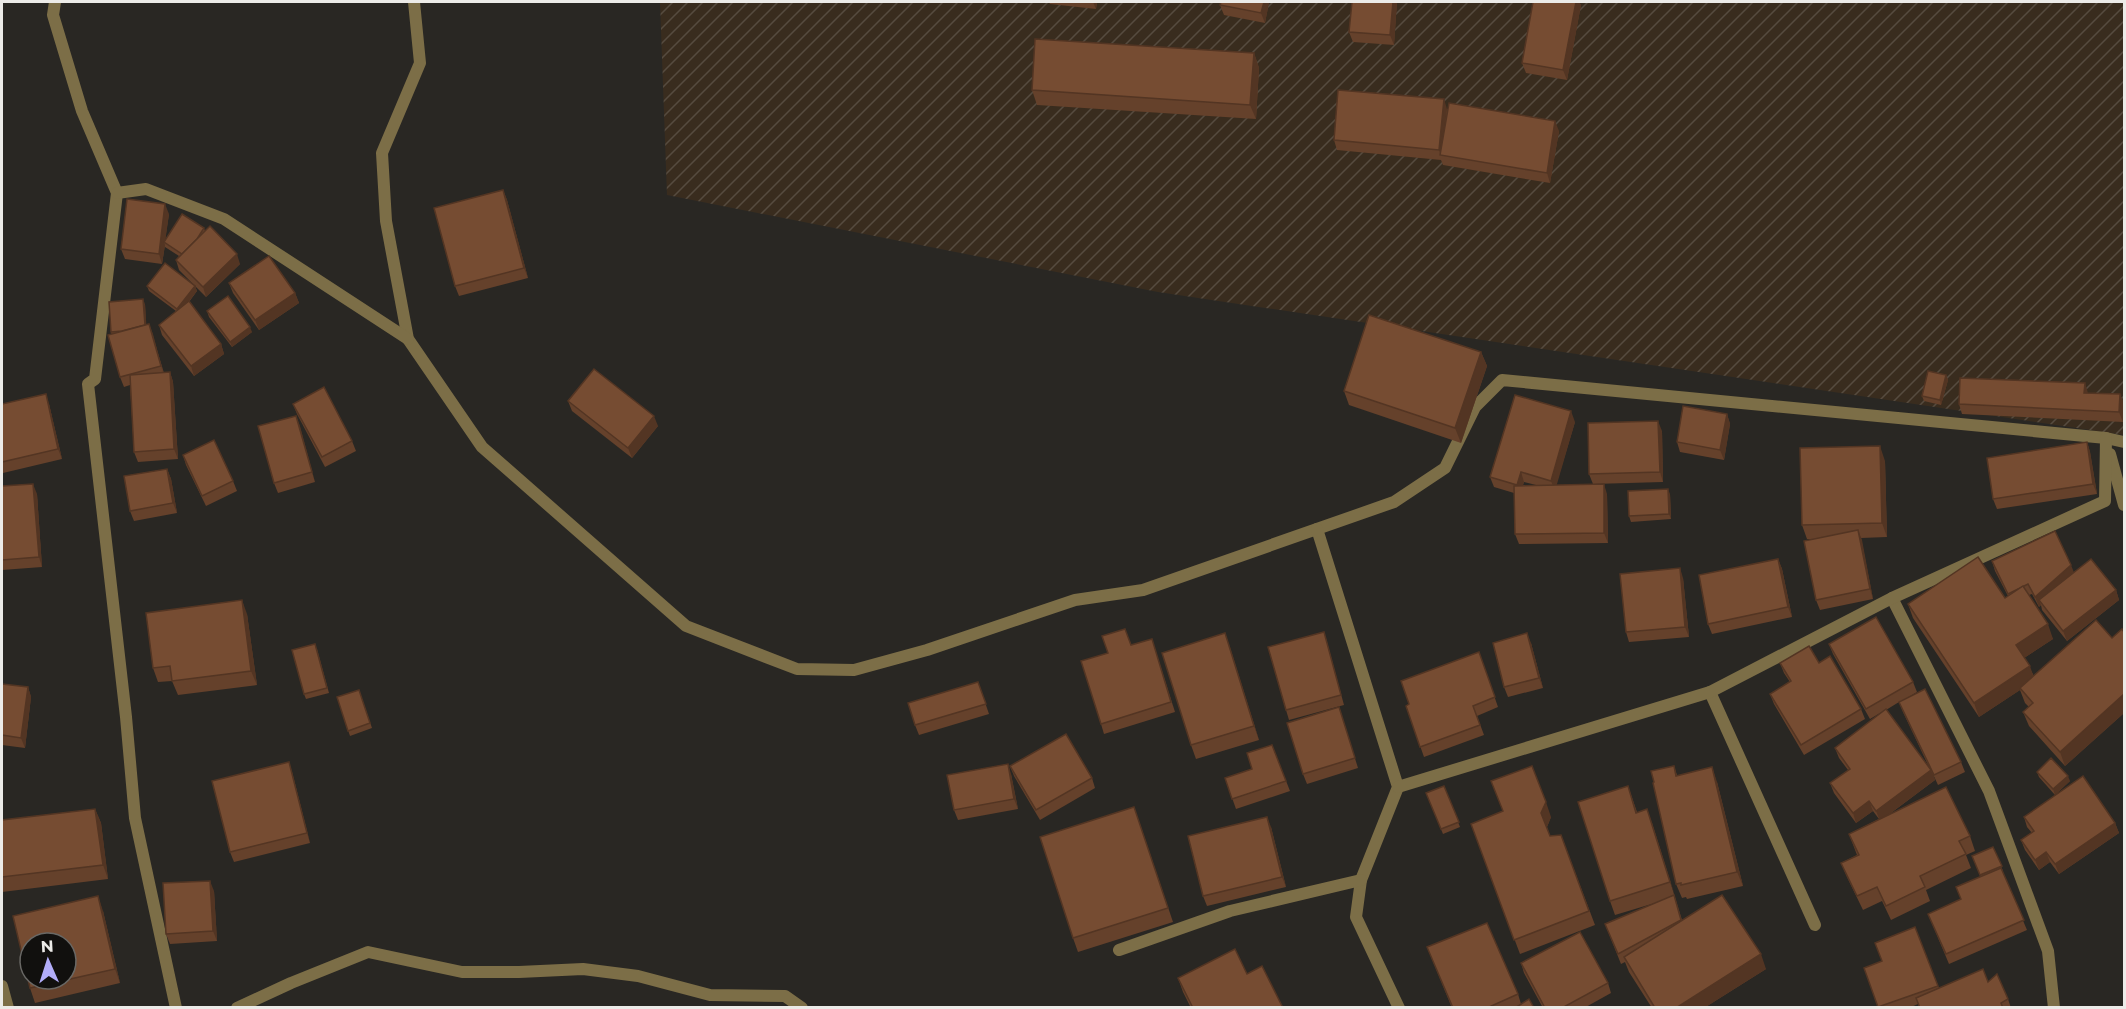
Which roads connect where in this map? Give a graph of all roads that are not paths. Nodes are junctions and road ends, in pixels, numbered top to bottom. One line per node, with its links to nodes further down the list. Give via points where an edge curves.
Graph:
1 (55, 2): 3 (street, via 53,15 82,111)
2 (414, 2): 4 (street, via 420,63 382,153 386,220)
3 (117, 193): 4 (street, via 146,189 224,219); 17 (street, via 95,379 88,384 135,818)
4 (408, 339): 8 (street, via 482,447 686,626 797,669 854,669 906,656 1075,600 1143,590)
5 (2106, 438): 6 (street); 7 (street); 8 (street, via 1502,380 1475,407 1445,468 1394,502); 9 (street, via 2105,501)
6 (2124, 442)
7 (2124, 505)
8 (1317, 529): 11 (street)
9 (1892, 598): 10 (street); 21 (street, via 1989,791 2048,951)
10 (1710, 692): 11 (street); 13 (street)
11 (1398, 787): 12 (street)
12 (1361, 880): 14 (street, via 1230,911); 20 (street, via 1356,917)
13 (1815, 925)
14 (1119, 950)
15 (2, 986): 16 (street)
16 (8, 1008)
17 (176, 1008)
18 (237, 1008): 19 (street, via 368,952 462,972 583,969 638,976 710,994 785,996)
19 (802, 1008)
20 (1399, 1008)
21 (2054, 1008)

